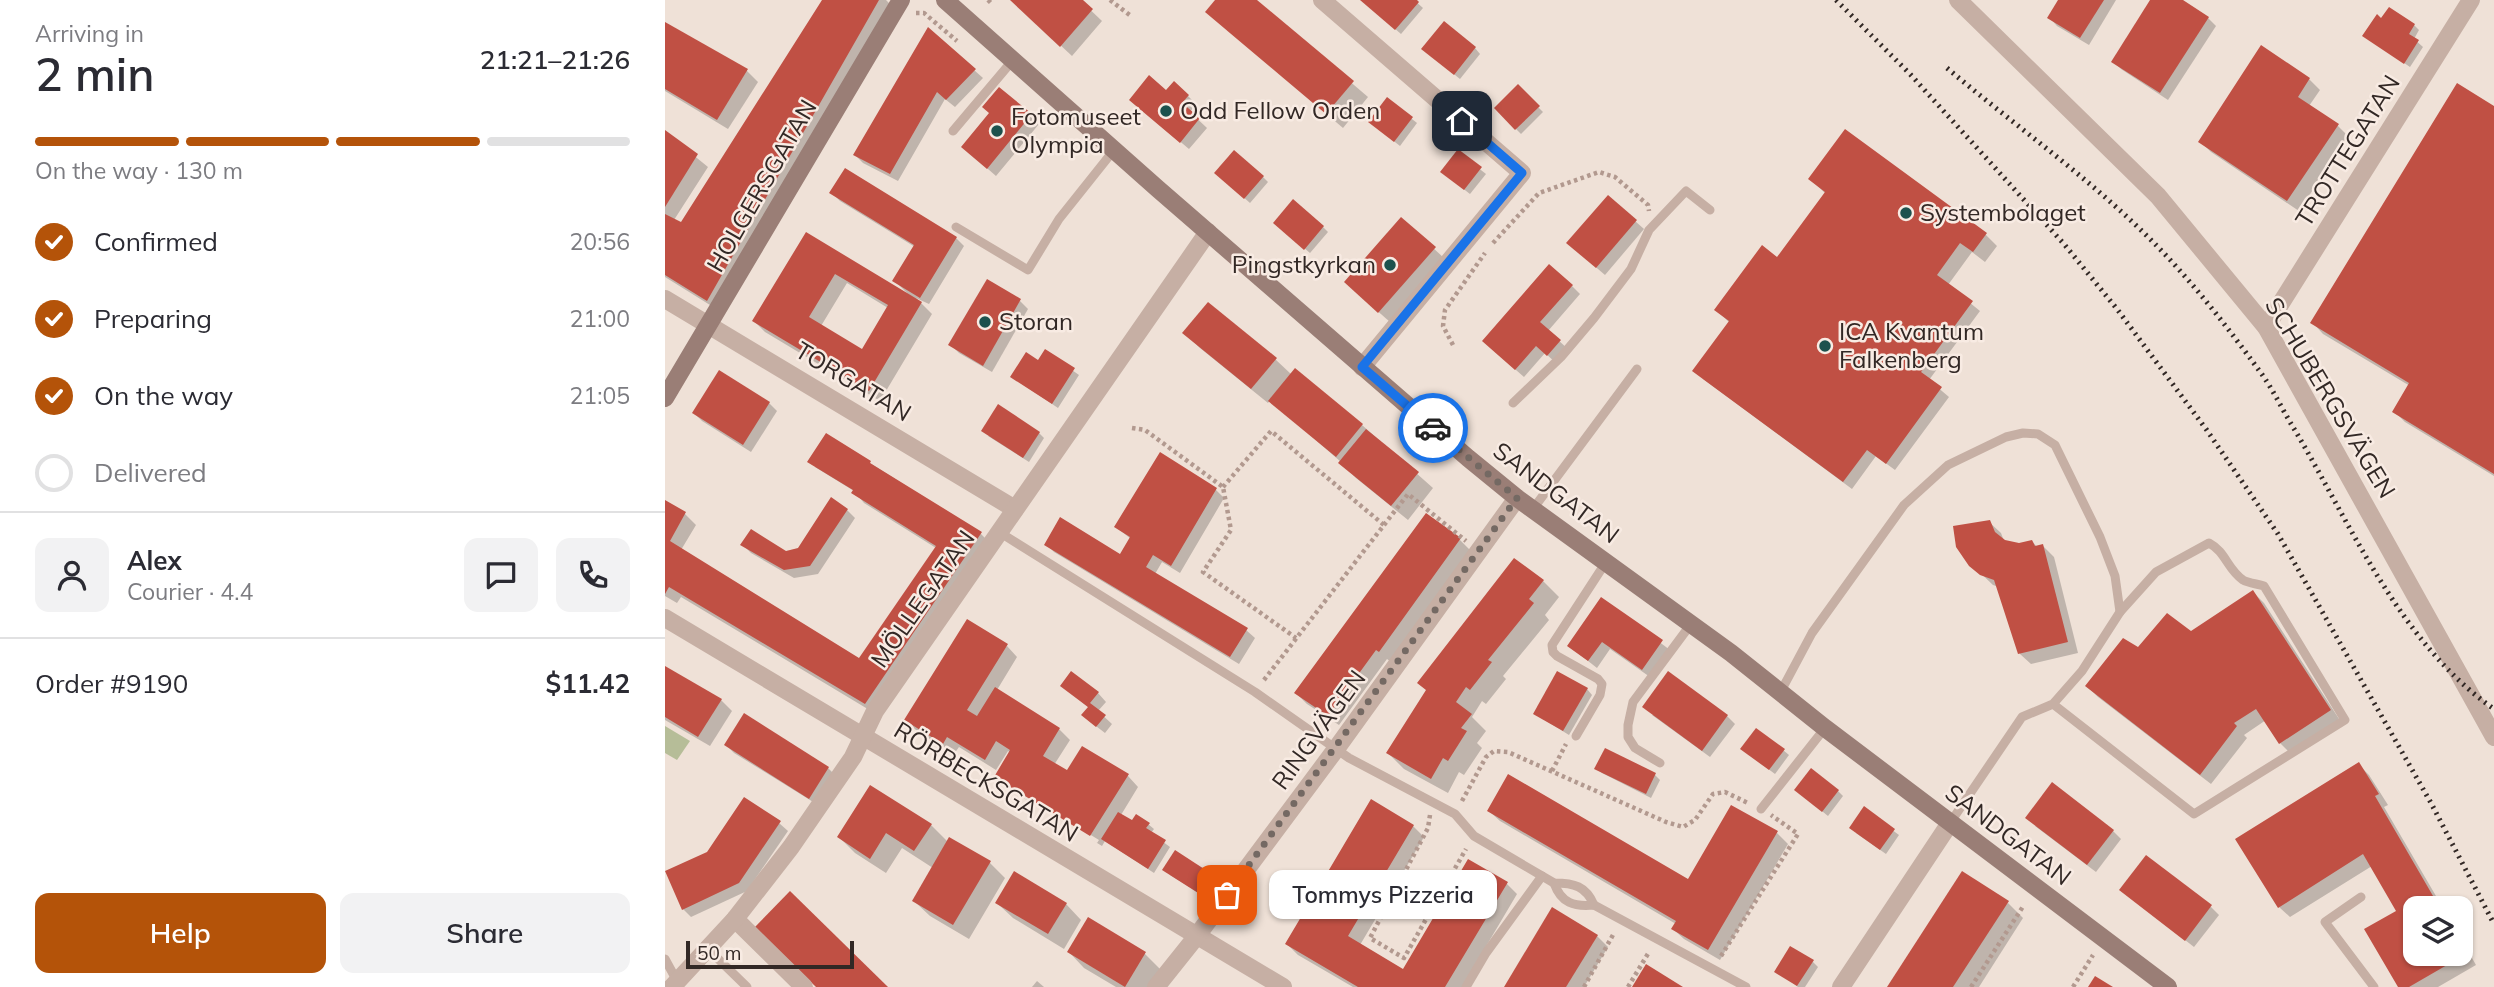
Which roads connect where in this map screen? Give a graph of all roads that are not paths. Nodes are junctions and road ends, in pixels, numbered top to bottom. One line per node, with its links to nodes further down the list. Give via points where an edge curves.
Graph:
1 (945, 0): 6 (main road, SANDGATAN)
2 (1322, 0): 15 (street, via 1522,173)
3 (1958, 0): 14 (street, SCHUBERGSVÄGEN, via 2158,196)
4 (2471, 0): 14 (street, TROTTEGATAN)
5 (907, 7): 13 (main road, HOLGERSGATAN)
6 (1013, 60): 7 (lane); 8 (main road, SANDGATAN)
7 (953, 131)
8 (1114, 150): 10 (lane, via 1059,219 1028,270); 11 (main road, SANDGATAN)
9 (1710, 210): 18 (lane, via 1686,191 1649,230 1631,270 1594,318)
10 (956, 227)
11 (1208, 232): 15 (main road, SANDGATAN); 20 (street, MÖLLEGATAN)
12 (665, 299): 13 (street, TORGATAN)
13 (708, 324): 17 (main road, HOLGERSGATAN); 20 (street, TORGATAN)
14 (2266, 327): 32 (street, SCHUBERGSVÄGEN)
15 (1362, 367): 19 (main road, SANDGATAN)
16 (1637, 369): 21 (lane)
17 (665, 398)
18 (1513, 403)
19 (1517, 498): 21 (main road, SANDGATAN); 33 (street, RINGVÄGEN)
20 (1015, 509): 22 (street, MÖLLEGATAN)
21 (1533, 509): 23 (main road, SANDGATAN)
22 (999, 532): 30 (street, MÖLLEGATAN); 33 (lane, via 1255,692)
23 (1606, 562): 26 (main road, SANDGATAN); 31 (lane, via 1552,645 1557,656 1602,684)
24 (2120, 612): 27 (lane, via 2115,576 2100,537 2055,445 2038,434 2006,437 1948,466 1904,505 1812,633); 28 (lane, via 2082,671); 28 (lane, via 2157,572 2209,543 2220,549 2244,581 2265,586 2345,720 2194,814)
25 (665, 618): 30 (street, RÖRBECKSGATAN)
26 (1691, 624): 27 (main road, SANDGATAN); 34 (lane, via 1633,702 1628,724 1628,737 1635,748)
27 (1780, 693): 29 (main road, SANDGATAN)
28 (2053, 704): 36 (lane, via 2022,717)
29 (1825, 728): 35 (lane); 36 (main road, SANDGATAN)
30 (861, 736): 41 (street, MÖLLEGATAN, via 853,757); 42 (street, RÖRBECKSGATAN)
31 (1576, 736)
32 (2494, 737)
33 (1336, 749): 37 (lane, via 1455,814 1473,836); 42 (street, RINGVÄGEN)
34 (1660, 763)
35 (1761, 809)
36 (1950, 823): 52 (street); 53 (main road, SANDGATAN)
37 (1542, 876): 38 (lane); 50 (lane)
38 (1555, 883): 40 (lane, via 1581,886); 40 (lane, via 1558,894 1569,903)
39 (2361, 897): 54 (lane, via 2325,922)
40 (1594, 905): 51 (lane)
41 (736, 919): 43 (street, MÖLLEGATAN); 47 (street)
42 (1196, 937): 48 (street, RINGVÄGEN); 49 (street, RÖRBECKSGATAN)
43 (708, 948): 45 (street, MÖLLEGATAN); 46 (lane)
44 (665, 959): 45 (lane)
45 (675, 984)
46 (747, 987)
47 (804, 987)
48 (1156, 987)
49 (1283, 987)
50 (1465, 987)
51 (1746, 987)
52 (1841, 987)
53 (2168, 987)
54 (2375, 987)

